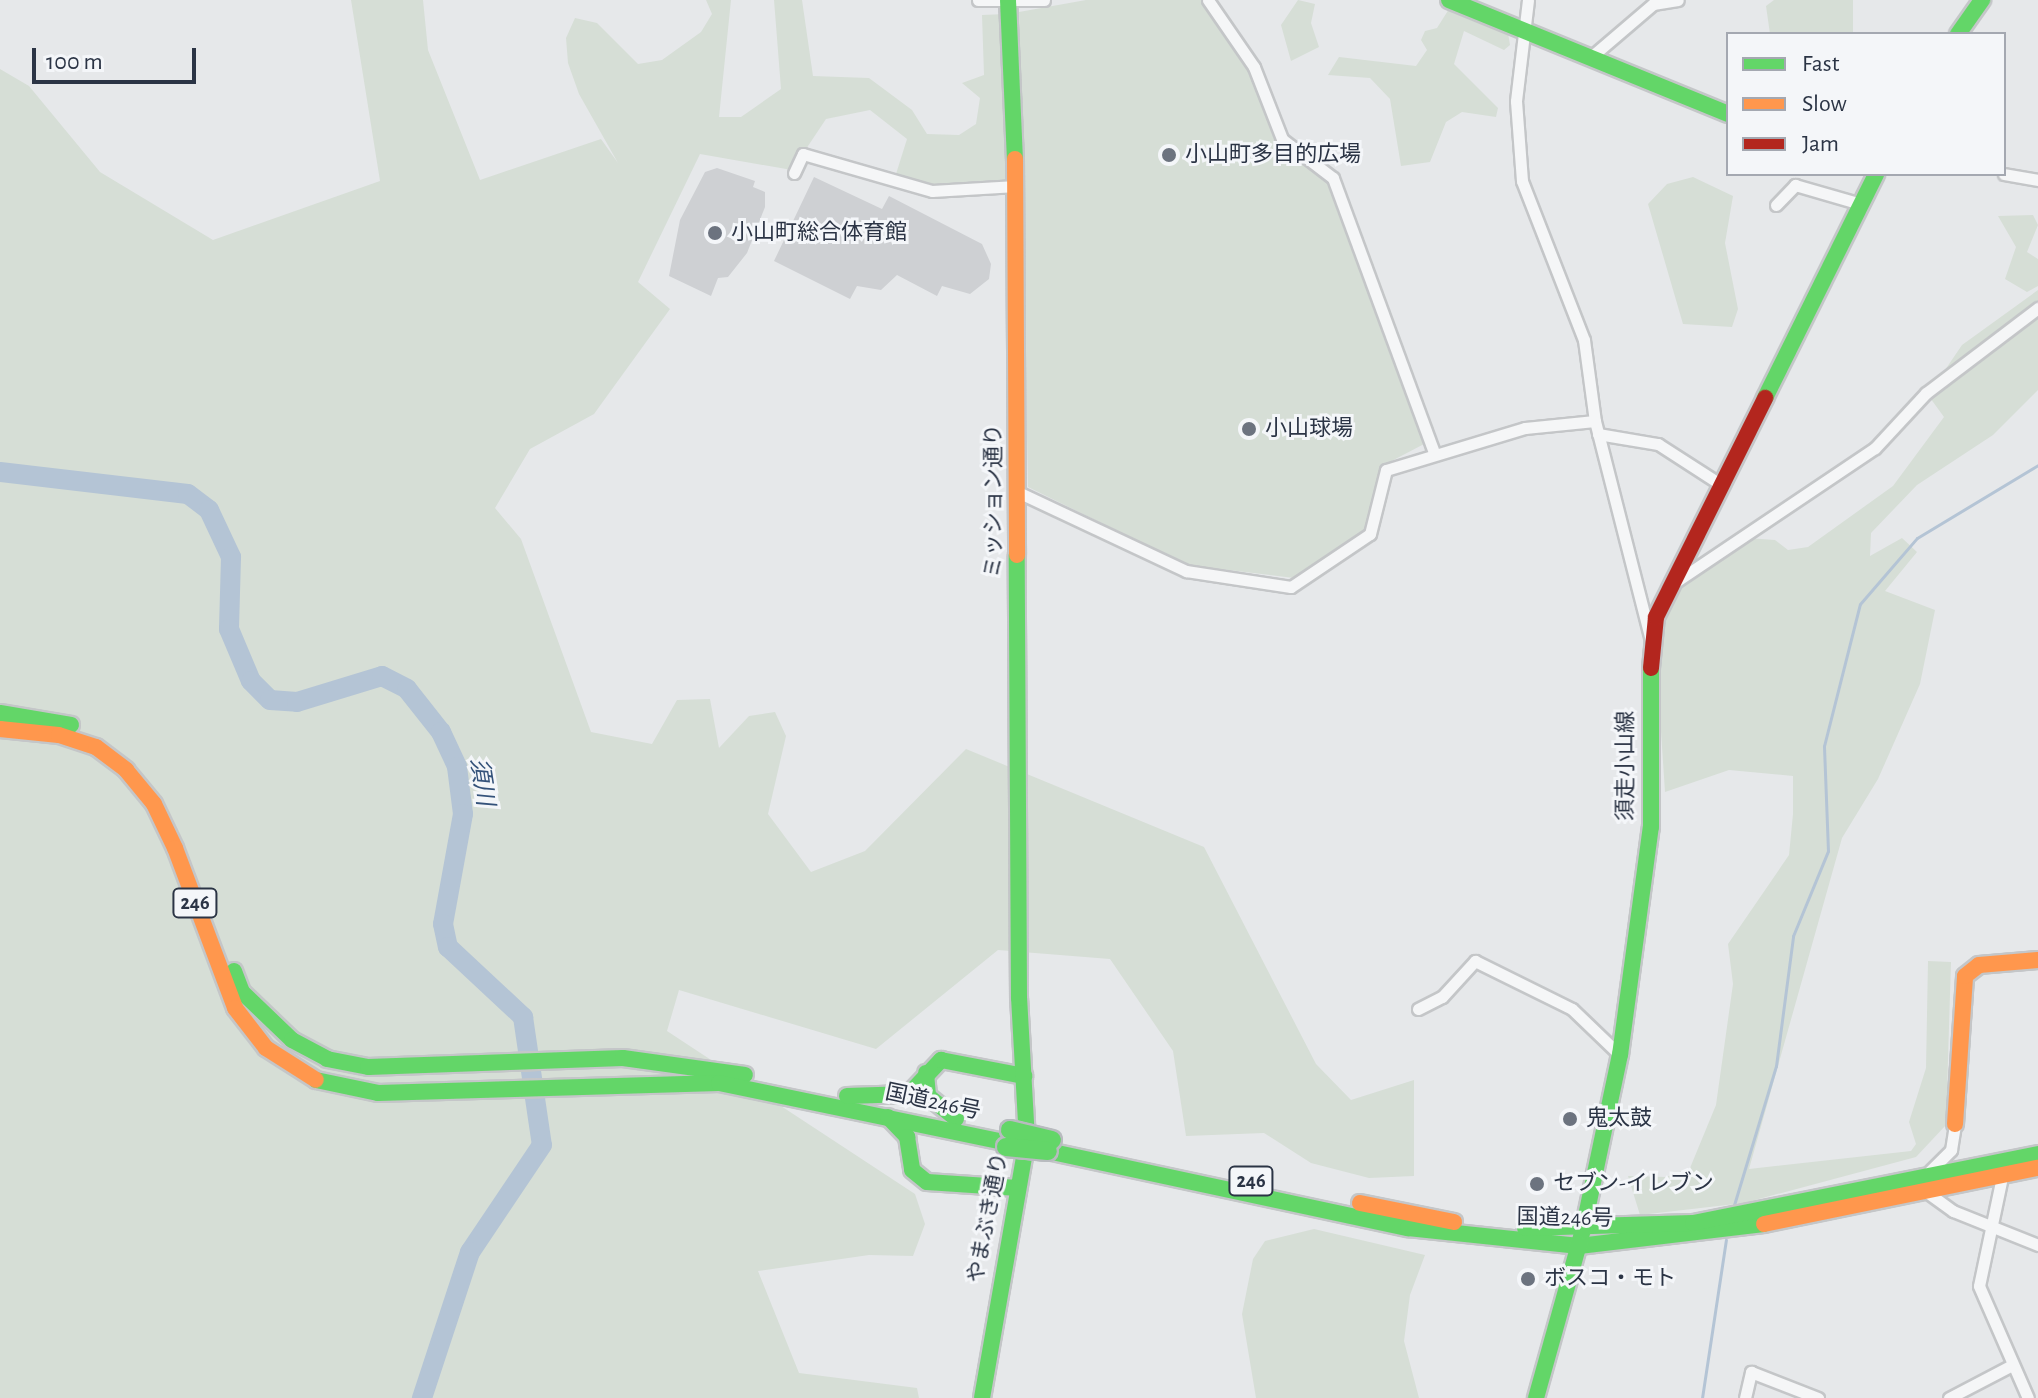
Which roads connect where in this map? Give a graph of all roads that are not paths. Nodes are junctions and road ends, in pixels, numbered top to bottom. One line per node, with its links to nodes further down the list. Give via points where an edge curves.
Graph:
1 (978, 0): 8 (street)
2 (1044, 0): 8 (street)
3 (1208, 0): 23 (street, via 1254,67 1282,139 1333,178)
4 (1449, 0): 9 (main road)
5 (1528, 0): 9 (street)
6 (1678, 0): 11 (street, via 1653,4)
7 (1982, 0): 10 (main road)
8 (1008, 2): 17 (main road, ミッション通り)
9 (1522, 30): 11 (main road); 21 (street, via 1516,101 1522,181 1584,340)
10 (1959, 32)
11 (1591, 57): 12 (main road)
12 (1726, 113)
13 (794, 173): 17 (street, via 803,154 932,191)
14 (2006, 174): 16 (street)
15 (1875, 176): 18 (main road, 須走小山線)
16 (2038, 180)
17 (1016, 186): 25 (main road, ミッション通り)
18 (1861, 204): 19 (street, via 1795,185); 24 (main road, 須走小山線)
19 (1776, 205)
20 (2038, 308): 26 (street, via 1926,393 1875,448)
21 (1595, 421): 22 (street); 23 (street, via 1525,428)
22 (1598, 434): 24 (street, via 1658,444); 27 (street)
23 (1434, 452): 25 (street, via 1386,470 1370,534 1291,587 1186,571)
24 (1720, 484): 26 (main road, 須走小山線)
25 (1018, 492): 31 (main road, ミッション通り)
26 (1668, 588): 27 (main road, 須走小山線)
27 (1651, 641): 33 (main road, 須走小山線, via 1651,827)
28 (0, 713): 36 (main road, 国道246号 / 246, via 67,724 105,739 159,789 242,992 266,1020 308,1049 368,1067 654,1060)
29 (0, 729): 37 (main road, 国道246号 / 246, via 59,735 96,747 126,770 154,804 170,837 248,1027 289,1066 317,1081 378,1093 662,1082 751,1088)
30 (2038, 960): 39 (main road, via 1979,965 1965,976)
31 (1019, 998): 35 (main road, やまぶき通り)
32 (1418, 1009): 33 (street, via 1442,997 1475,961 1572,1009)
33 (1620, 1055): 48 (main road, 須走小山線)
34 (926, 1073): 35 (main road, via 941,1060); 36 (main road, via 903,1096); 38 (main road, via 928,1096)
35 (1024, 1076): 46 (main road, やまぶき通り, via 1027,1140)
36 (847, 1096): 38 (main road, 国道246号 / 246)
37 (888, 1117): 40 (main road, 国道246号 / 246); 42 (main road, via 907,1137)
38 (956, 1119): 40 (main road, 国道246号 / 246)
39 (1955, 1124): 45 (street, via 1951,1150)
40 (1008, 1140): 42 (main road, via 933,1135 917,1141); 48 (main road, 国道246号 / 246, bridge, via 1408,1228)
41 (2038, 1154): 45 (main road, 国道246号 / 246)
42 (909, 1157): 46 (main road, via 912,1170 927,1182)
43 (2038, 1168): 44 (main road, 国道246号 / 246)
44 (2003, 1171): 45 (main road, 国道246号 / 246); 47 (street)
45 (1926, 1180): 47 (street); 48 (main road, 国道246号 / 246, via 1694,1230)
46 (1018, 1188): 51 (main road, やまぶき通り)
47 (1992, 1228): 49 (street); 50 (street, via 1979,1286)
48 (1581, 1238): 52 (main road, 須走小山線)
49 (2038, 1245)
50 (2012, 1365): 55 (street); 56 (street)
51 (982, 1398)
52 (1536, 1398)
53 (1745, 1398): 54 (street, via 1751,1372)
54 (1818, 1398)
55 (1949, 1398)
56 (2028, 1398)

